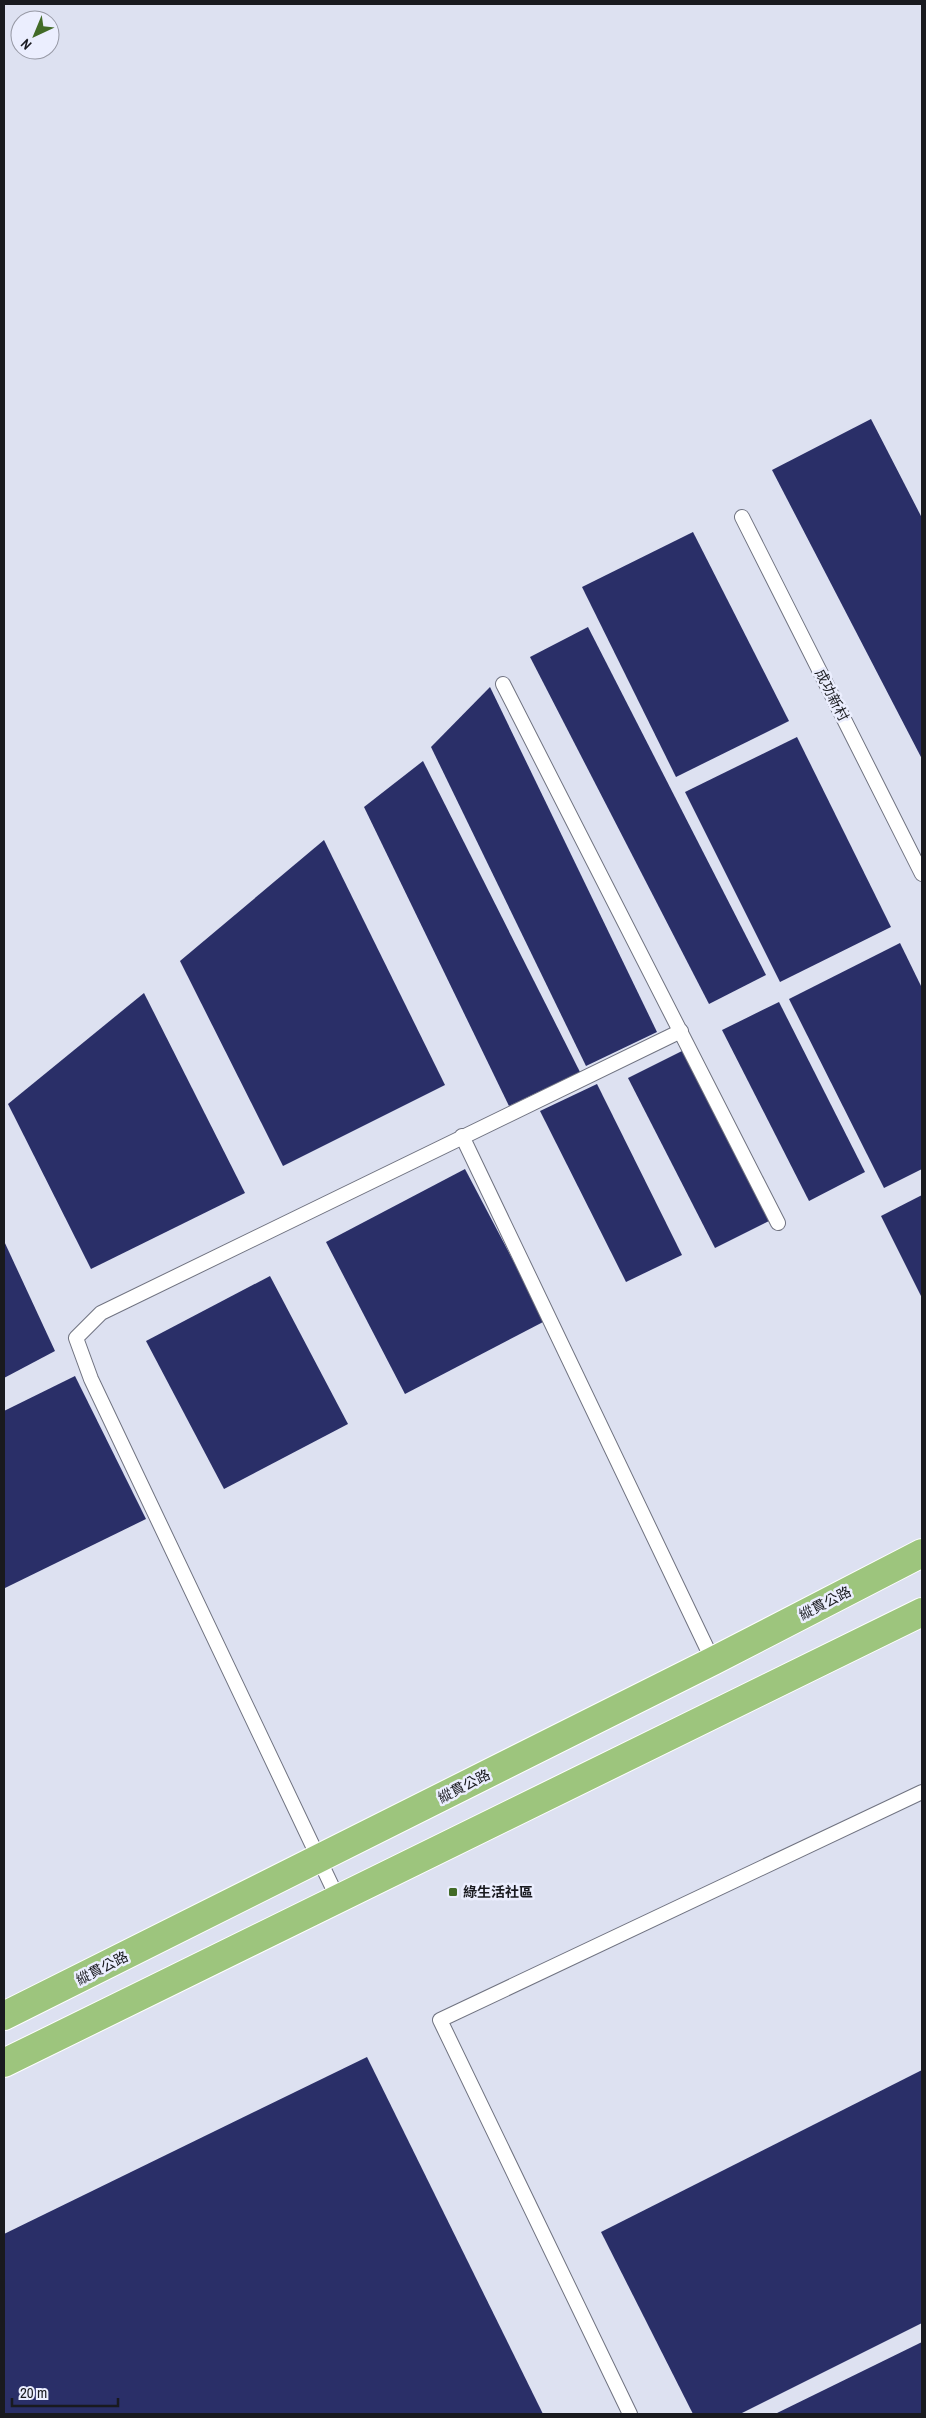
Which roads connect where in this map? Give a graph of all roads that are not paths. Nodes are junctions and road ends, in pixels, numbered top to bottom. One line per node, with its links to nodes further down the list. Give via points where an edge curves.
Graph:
1 (742, 517): 3 (lane, 成功新村)
2 (503, 684): 4 (lane)
3 (922, 874)
4 (680, 1031): 5 (lane); 6 (lane)
5 (462, 1136): 9 (lane); 11 (lane, via 101,1312 76,1338 91,1379)
6 (778, 1222)
7 (922, 1553): 9 (main road, 縱貫公路)
8 (922, 1612): 12 (main road)
9 (713, 1661): 11 (main road, 縱貫公路)
10 (922, 1792): 15 (lane, via 440,2020)
11 (319, 1859): 12 (lane); 13 (main road, 縱貫公路)
12 (338, 1899): 14 (main road)
13 (4, 2016)
14 (4, 2063)
15 (630, 2414)

